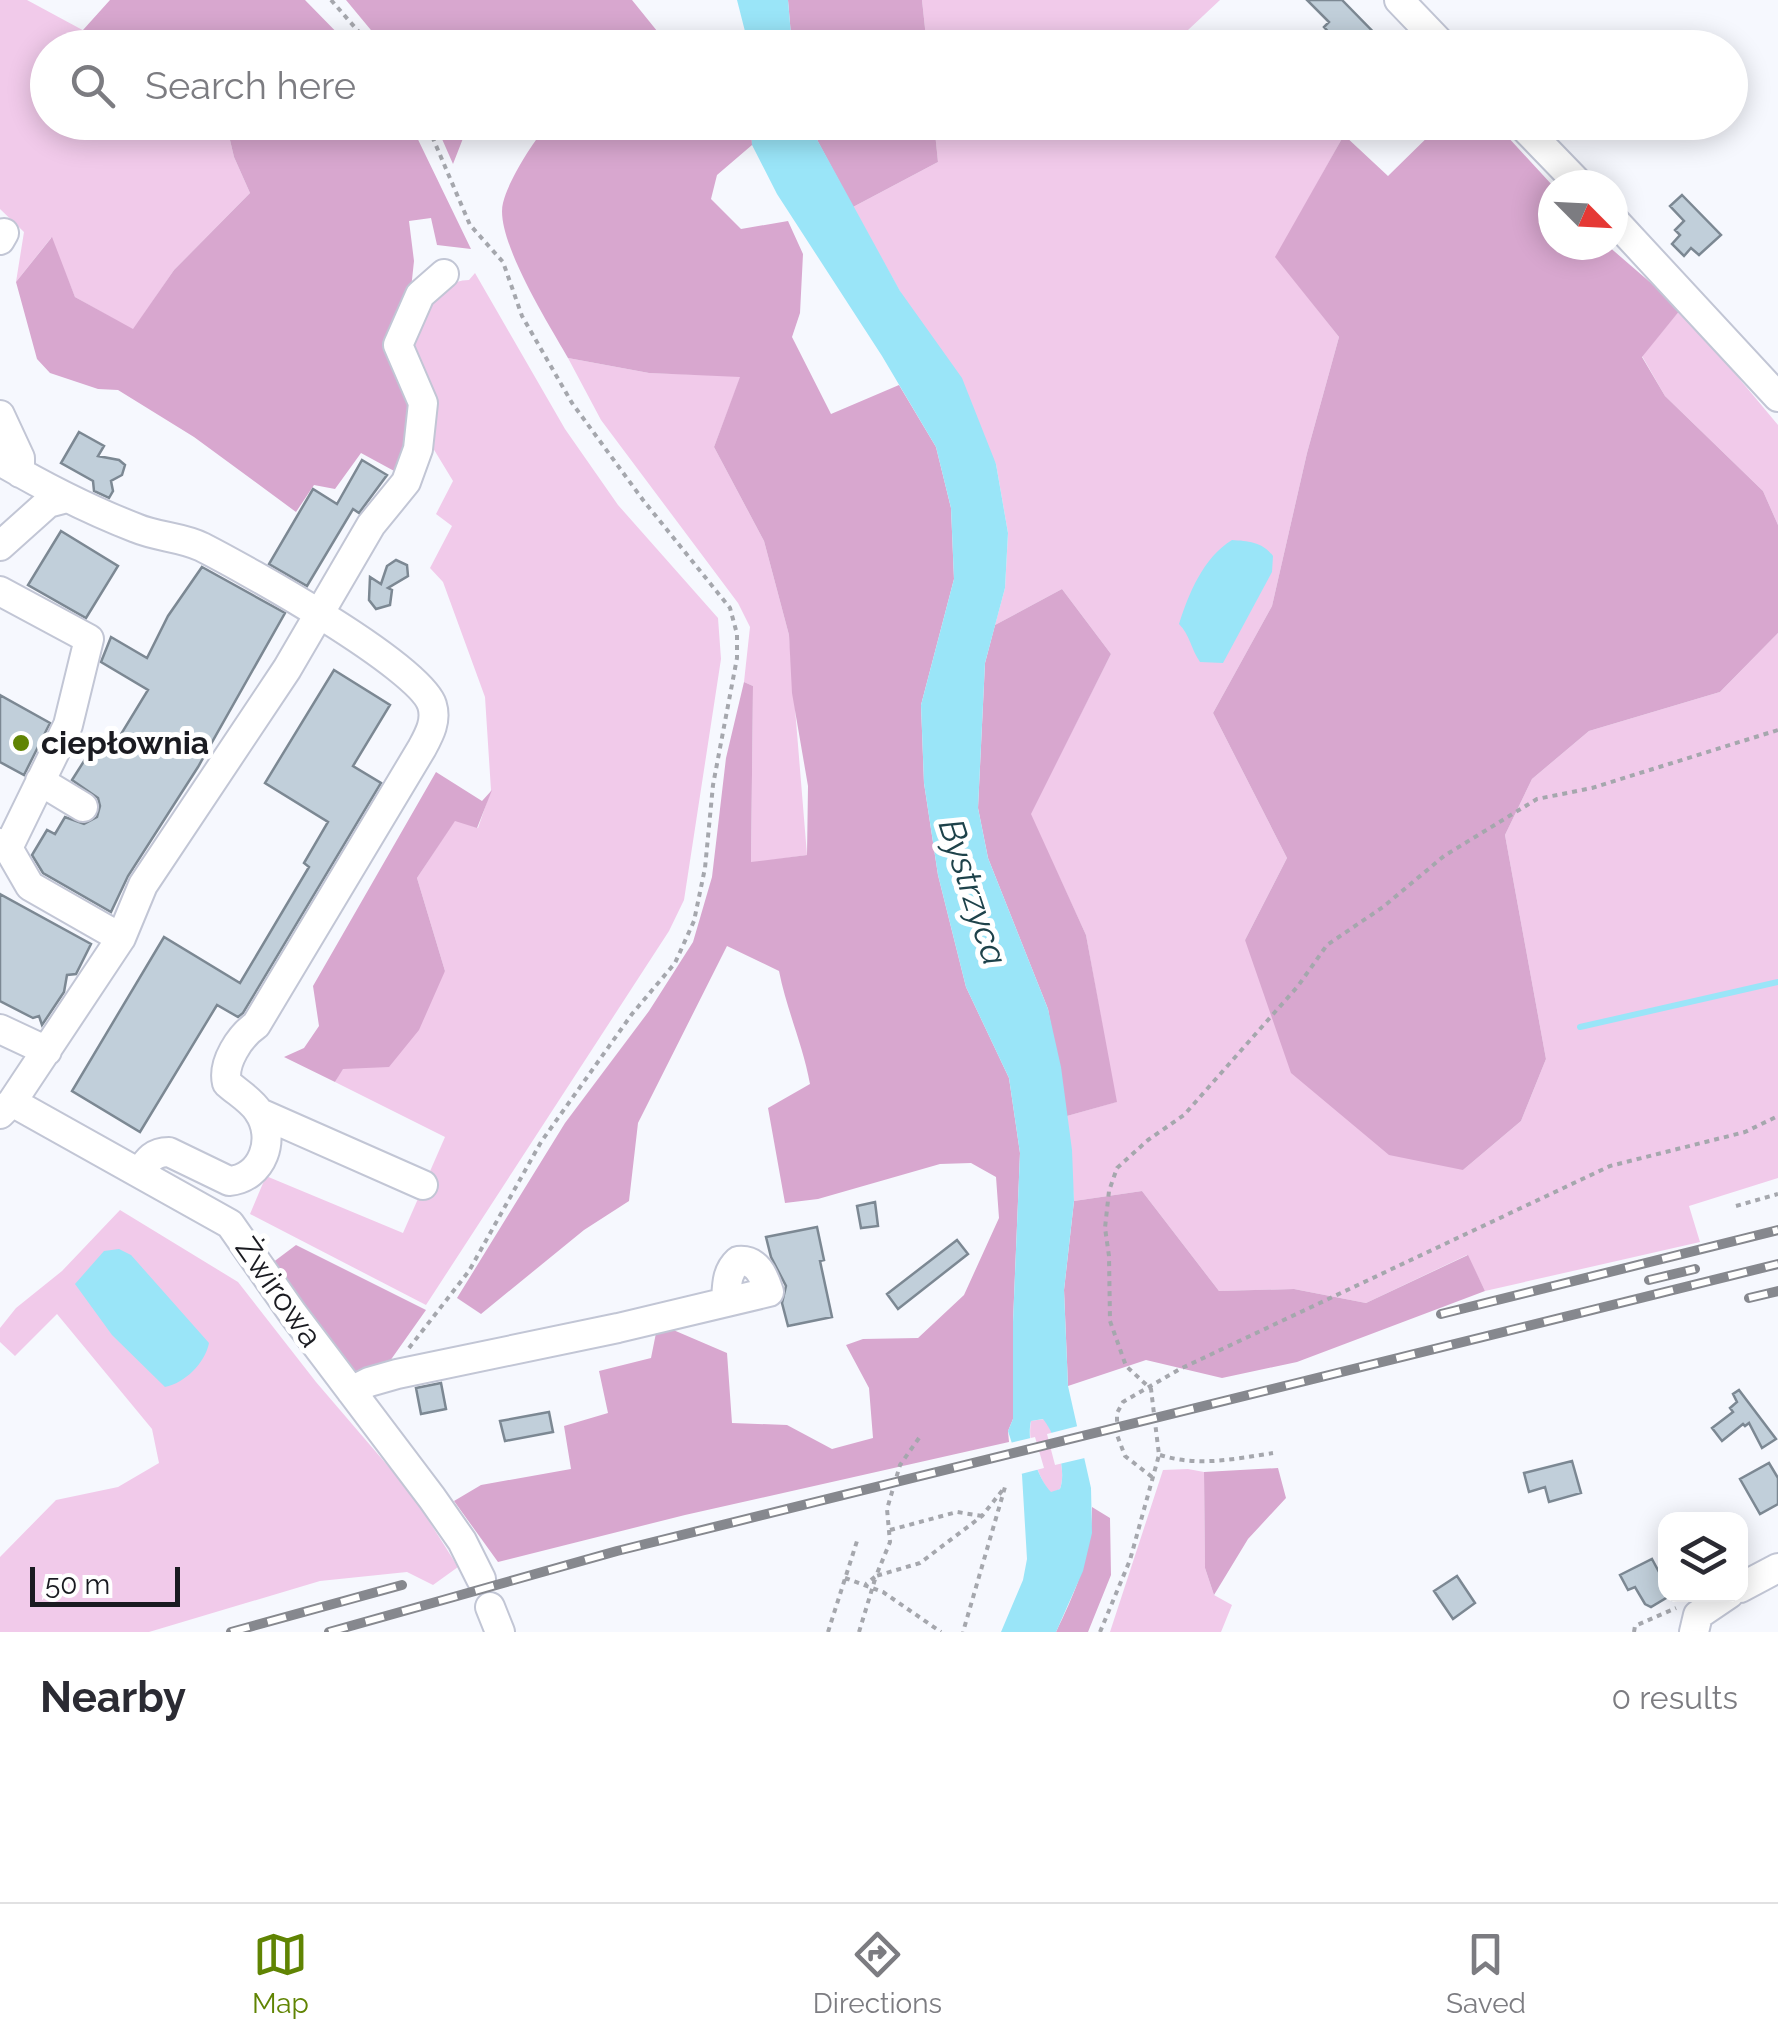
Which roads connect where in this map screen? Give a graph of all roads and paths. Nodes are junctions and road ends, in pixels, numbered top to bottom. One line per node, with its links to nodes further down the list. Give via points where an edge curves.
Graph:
1 (332, 0): 3 (path)
2 (1399, 0): 4 (street)
3 (358, 30)
4 (1428, 30)
5 (434, 140): 32 (path, via 470,225 503,262 522,316 572,403 730,608 737,634 705,868 694,921 675,963 540,1142 469,1271 398,1360)
6 (1536, 140): 7 (street)
7 (1565, 170)
8 (1628, 234): 10 (street)
9 (444, 274): 16 (street, via 420,295 398,345 423,402 406,482 371,525)
10 (1778, 397)
11 (0, 415): 12 (street, via 20,458)
12 (10, 467): 13 (street)
13 (63, 499): 14 (street, via 48,503); 16 (street, via 198,545)
14 (0, 546)
15 (0, 591): 18 (street, via 89,640 68,725)
16 (318, 615): 21 (street, via 143,884); 25 (street, via 416,682 433,708 433,722 312,936 226,1068 227,1083)
17 (1778, 730): 33 (path, via 1537,799 1444,856 1328,946 1184,1115 1117,1168 1105,1228 1110,1322 1126,1366)
18 (40, 781): 19 (street); 20 (street)
19 (84, 806)
20 (4, 845): 21 (street, via 30,886)
21 (121, 938): 23 (street)
22 (0, 1029): 23 (street)
23 (47, 1051): 24 (street)
24 (6, 1108): 27 (street, Żwirowa)
25 (260, 1113): 27 (street, via 266,1148 247,1176 229,1182 169,1152 158,1152); 28 (street)
26 (1778, 1116): 33 (path, via 1746,1132 1610,1166 1180,1369)
27 (140, 1173): 34 (street, Żwirowa, via 230,1224)
28 (423, 1184)
29 (1778, 1194): 30 (path)
30 (1736, 1206)
31 (726, 1302): 32 (street)
32 (396, 1374): 34 (street)
33 (1151, 1389): 37 (path); 38 (path, via 1123,1402 1117,1435 1126,1456)
34 (352, 1391): 44 (street, Żwirowa, via 452,1527)
35 (919, 1438): 40 (path, via 900,1465 888,1510)
36 (1273, 1452): 37 (path, via 1192,1463)
37 (1159, 1455): 38 (path)
38 (1152, 1477): 55 (path, via 1130,1560)
39 (982, 1516): 40 (path, via 957,1512); 43 (path, via 920,1563); 54 (path, via 1005,1486)
40 (890, 1530): 43 (path)
41 (857, 1542): 45 (path)
42 (1778, 1568): 47 (street)
43 (876, 1576): 46 (path); 48 (path)
44 (481, 1578)
45 (846, 1578): 46 (path); 51 (path)
46 (866, 1584): 48 (path)
47 (1748, 1584)
48 (872, 1587): 52 (path); 53 (path)
49 (1717, 1602): 57 (street, via 1698,1614)
50 (1686, 1603): 56 (path)
51 (828, 1632)
52 (859, 1632)
53 (941, 1632)
54 (963, 1632)
55 (1100, 1632)
56 (1634, 1632)
57 (1694, 1632)

